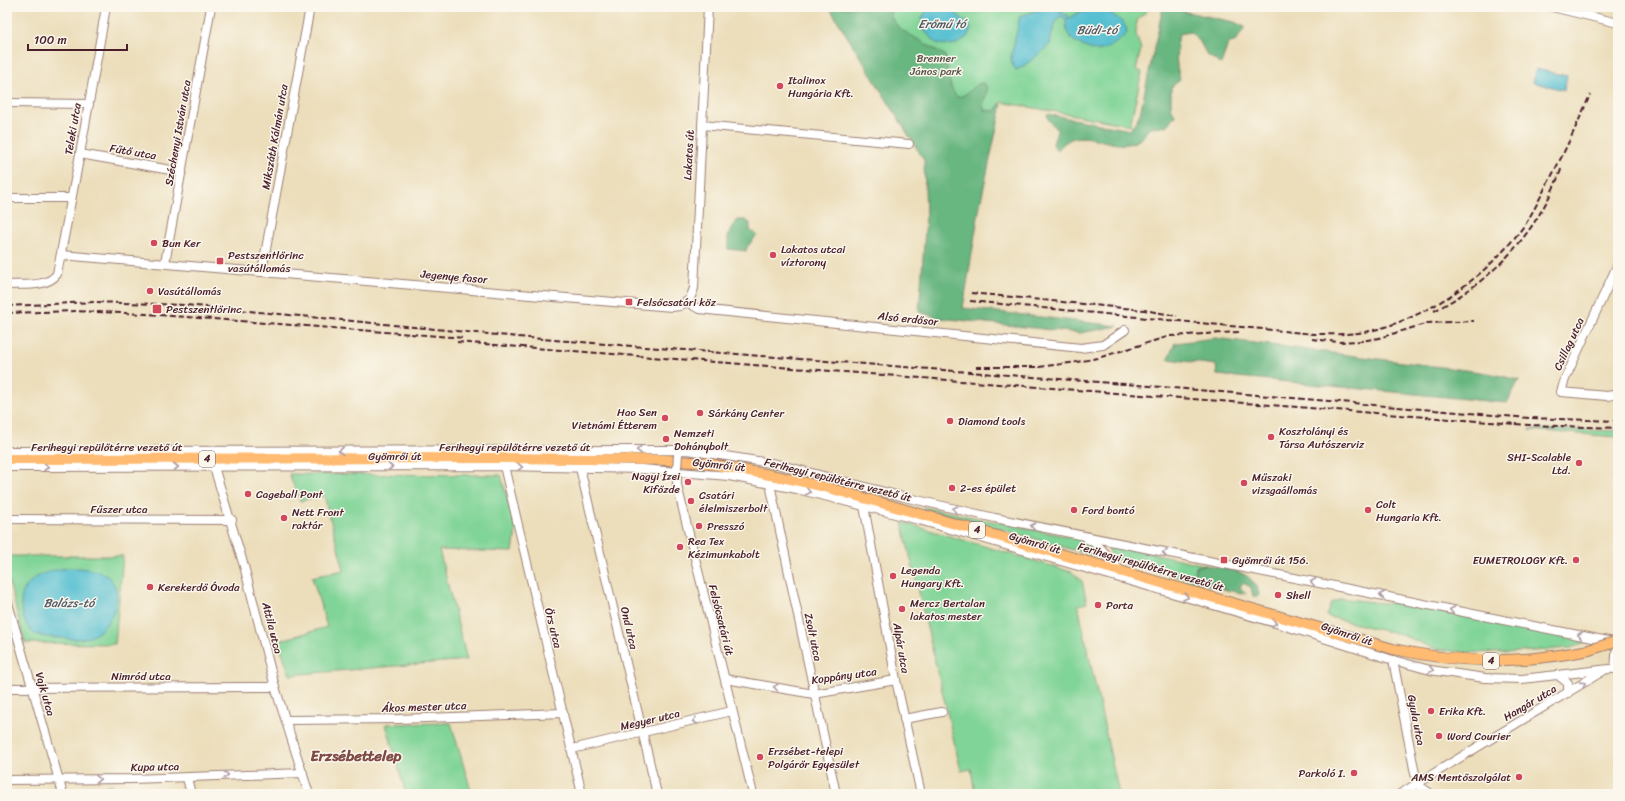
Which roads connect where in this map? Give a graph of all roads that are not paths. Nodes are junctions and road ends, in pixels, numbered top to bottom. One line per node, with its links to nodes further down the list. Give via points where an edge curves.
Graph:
1 (106, 7): 8 (street, Teleki utca)
2 (211, 7): 12 (street, Széchenyi István utca)
3 (310, 7): 18 (street, Mikszáth Kálmán utca)
4 (708, 7): 9 (street, Lakatos út)
5 (1552, 7): 6 (street)
6 (1618, 23)
7 (7, 103): 8 (street)
8 (89, 104): 11 (street, Teleki utca)
9 (702, 125): 10 (street); 20 (street, Lakatos út, via 694,288 692,297)
10 (909, 144)
11 (80, 154): 12 (street, Fűtő utca); 14 (street, Teleki utca)
12 (182, 172): 16 (street, Széchenyi István utca)
13 (7, 198): 14 (street)
14 (71, 198): 15 (street, Teleki utca)
15 (61, 255): 16 (street, Jegenye fasor); 19 (street, Teleki utca, via 57,274 51,280)
16 (165, 263): 18 (street, Jegenye fasor)
17 (1618, 264): 22 (street, Csillag utca, via 1561,392 1607,396)
18 (262, 271): 20 (street, Jegenye fasor, via 672,307)
19 (7, 285)
20 (687, 302): 21 (street, Alsó erdősor, via 699,309 1081,348 1108,342)
21 (1125, 330)
22 (1618, 394)
23 (7, 451): 24 (street, Gyömrői út, one-way to 23)
24 (678, 452): 30 (street, Felsőcsatári út, bridge); 35 (street, Gyömrői út, one-way to 24, via 904,497 776,464)
25 (7, 459): 36 (main road, Ferihegyi repülőtérre vezető út / 4, via 505,458 666,460 705,463 823,487)
26 (504, 466): 28 (street, Gyömrői út, one-way to 26); 29 (street, Gyömrői út, one-way to 29); 52 (street, Örs utca)
27 (7, 467): 28 (street, Gyömrői út, one-way to 28)
28 (214, 467): 34 (street, Attila utca)
29 (580, 468): 30 (street, Gyömrői út); 55 (street, Ond utca)
30 (677, 470): 31 (street, Gyömrői út); 43 (street, Felsőcsatári út, via 677,485)
31 (770, 484): 32 (street, Gyömrői út, one-way to 32); 49 (street, Zsolt utca)
32 (864, 506): 39 (street, Gyömrői út, one-way to 39, via 1272,622); 44 (street, Alpár utca)
33 (7, 519): 34 (street, Fűszer utca)
34 (232, 520): 45 (street, Attila utca)
35 (1071, 534): 36 (street, Gyömrői út, via 1093,541); 38 (street, Gyömrői út, one-way to 35)
36 (1124, 573): 38 (main road, Ferihegyi repülőtérre vezető út / 4, bridge, via 1393,649 1438,658 1463,661 1524,660 1589,650)
37 (7, 602): 46 (street, Vajk utca)
38 (1618, 642): 40 (street)
39 (1393, 660): 42 (street, Gyömrői út, one-way to 42, via 1447,674 1485,678); 61 (street, Gyula utca)
40 (1616, 669): 41 (street, Gyömrői út)
41 (1604, 670): 42 (street, Gyömrői út); 48 (street, Hangár utca, one-way to 41)
42 (1559, 676): 48 (street, Hangár utca, via 1568,683)
43 (724, 679): 49 (street, Koppány utca, one-way to 43); 50 (street, Felsőcsatári út)
44 (896, 680): 49 (street, Koppány utca); 53 (street, Alpár utca)
45 (275, 686): 46 (street, Nimród utca); 54 (street, Attila utca)
46 (32, 687): 47 (street, Nimród utca); 60 (street, Vajk utca)
47 (7, 688)
48 (1568, 693): 61 (street, Hangár utca)
49 (814, 694): 68 (street, Zsolt utca)
50 (732, 711): 55 (street, Megyer utca, one-way to 55); 67 (street, Felsőcsatári út)
51 (942, 712): 53 (street)
52 (563, 713): 54 (street, Ákos mester utca); 56 (street, Örs utca)
53 (904, 719): 69 (street, Alpár utca)
54 (286, 720): 57 (street, Attila utca)
55 (643, 734): 56 (street, Megyer utca); 66 (street, Ond utca)
56 (572, 749): 65 (street, Örs utca)
57 (302, 773): 58 (street, Kupa utca, one-way to 57, via 192,775); 64 (street, Attila utca)
58 (187, 778): 60 (street, Kupa utca, one-way to 58); 63 (street)
59 (7, 780): 60 (street, Kupa utca)
60 (59, 780): 62 (street, Vajk utca)
61 (1417, 784): 70 (street, Hangár utca); 71 (street)
62 (63, 794)
63 (191, 794)
64 (308, 794)
65 (582, 794)
66 (657, 794)
67 (753, 794)
68 (836, 794)
69 (921, 794)
70 (1400, 794)
71 (1431, 794)

